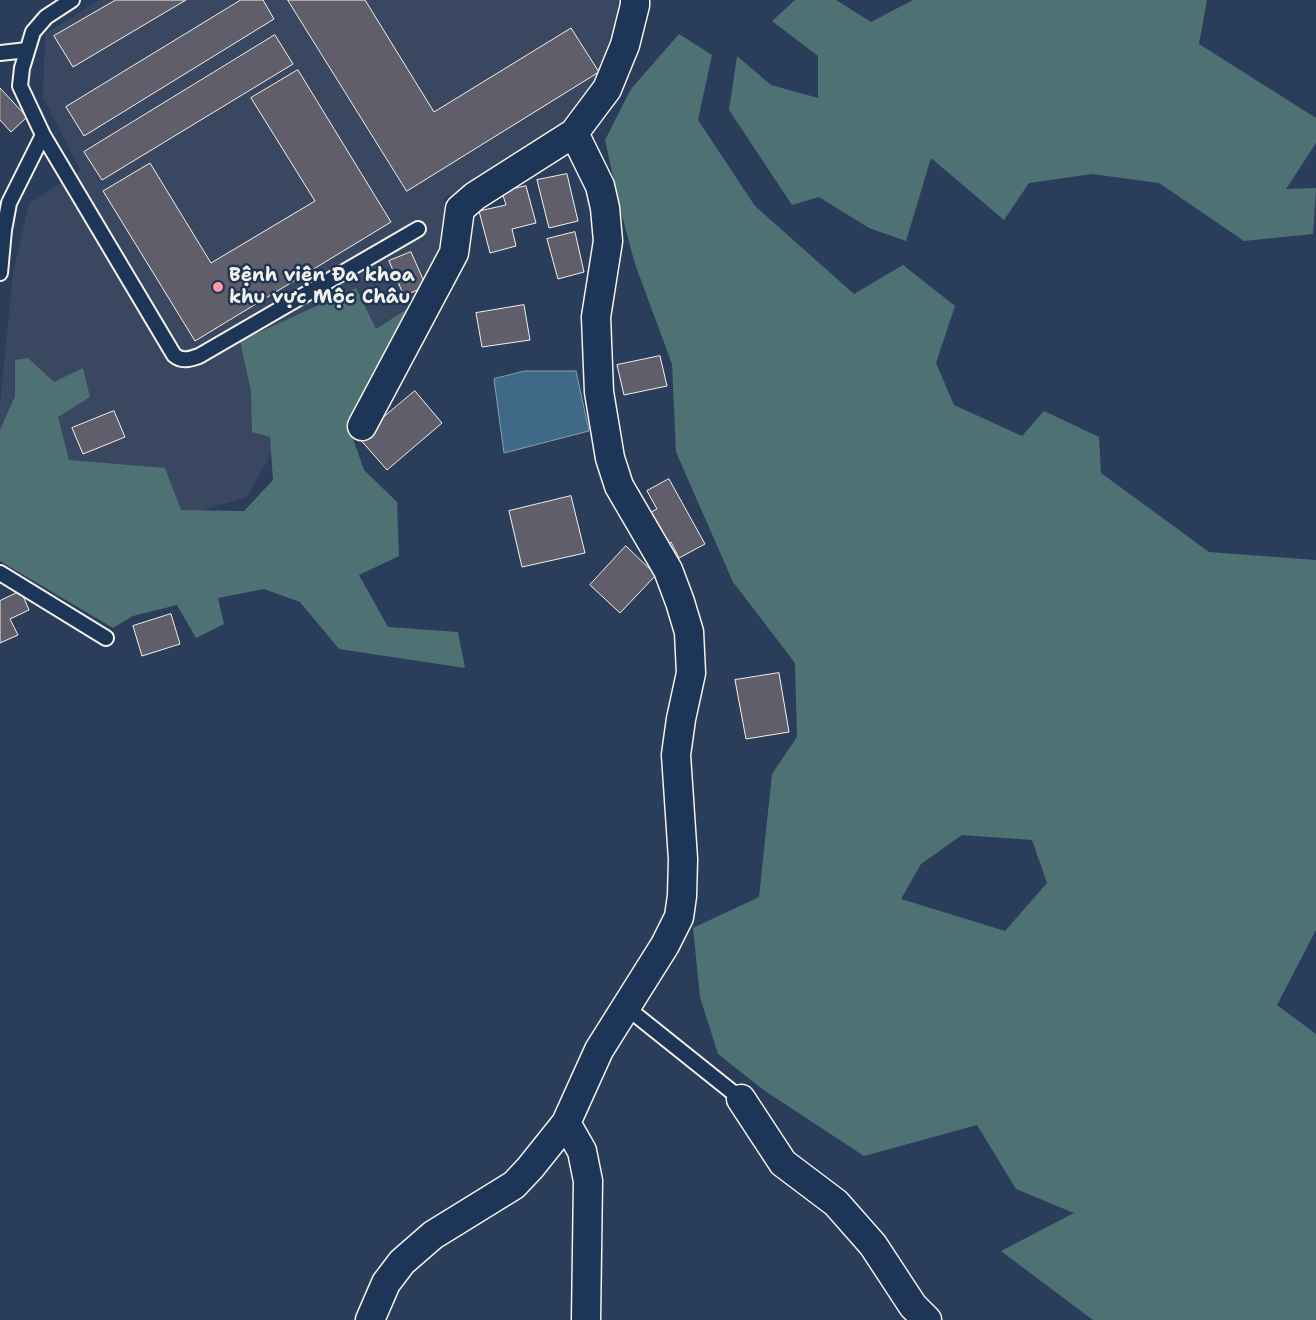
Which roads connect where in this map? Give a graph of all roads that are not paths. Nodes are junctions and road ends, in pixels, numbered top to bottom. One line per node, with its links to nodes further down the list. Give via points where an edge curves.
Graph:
1 (72, 0): 3 (lane, via 46,17 34,32)
2 (634, 0): 6 (street, via 625,45 607,90)
3 (27, 50): 4 (lane); 5 (lane, via 20,86)
4 (0, 53)
5 (43, 134): 7 (lane, via 178,358 188,360 199,356); 8 (lane, via 9,203)
6 (574, 134): 9 (street, via 475,196 460,209 454,253); 12 (street, via 600,186 605,208 608,241 596,317 599,392 610,458 619,486 668,570 689,632 691,673 676,755 683,859 679,917)
7 (418, 230)
8 (0, 273)
9 (362, 426)
10 (0, 572): 11 (lane)
11 (106, 638)
12 (626, 1007): 13 (lane); 14 (street, via 599,1050)
13 (741, 1099): 17 (street, via 783,1163 836,1203)
14 (566, 1123): 15 (street, via 514,1185 433,1235 402,1262 386,1283); 16 (street, via 582,1151 588,1181)
15 (370, 1320)
16 (586, 1320)
17 (927, 1320)

